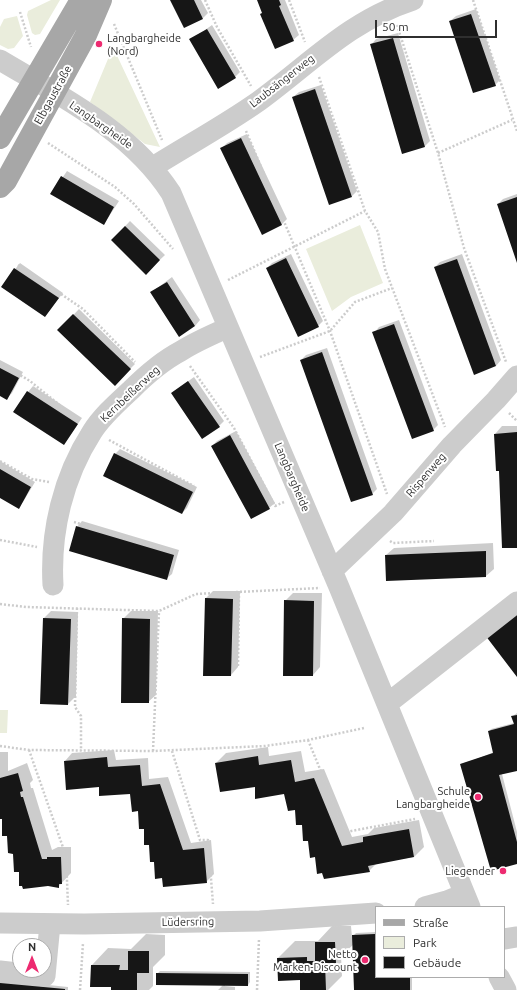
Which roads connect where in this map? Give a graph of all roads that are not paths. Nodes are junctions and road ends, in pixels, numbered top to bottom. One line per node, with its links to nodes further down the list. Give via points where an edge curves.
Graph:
1 (81, 0): 5 (main road)
2 (102, 0): 6 (main road, Elbgaustraße, via 86,35)
3 (414, 0): 8 (street, Laubsängerweg, via 392,7 354,28 311,58 260,100)
4 (0, 60): 5 (street, Langbargheide)
5 (33, 80): 6 (street, Langbargheide); 7 (main road)
6 (54, 92): 8 (street, Langbargheide, via 120,137); 9 (main road, Elbgaustraße, via 6,181)
7 (0, 138)
8 (153, 167): 10 (street, Langbargheide, via 171,193)
9 (0, 187)
10 (227, 328): 12 (street, Langbargheide); 13 (street, Kernbeißerweg, via 180,351 147,375 92,431 74,464 58,516 52,550)
11 (515, 378): 12 (street, Rispenweg, via 375,530)
12 (335, 579): 15 (street, Langbargheide)
13 (53, 585)
14 (517, 602): 15 (street)
15 (387, 704): 16 (street, Langbargheide)
16 (467, 900): 17 (street, via 447,901)
17 (429, 906)
18 (375, 913): 19 (street, Lüdersring, via 260,921)
19 (68, 924): 20 (street, Lüdersring); 23 (street, via 45,976)
20 (0, 928)
21 (517, 937): 22 (street)
22 (505, 939)
23 (0, 971)
24 (500, 978): 25 (street)
25 (506, 990)

